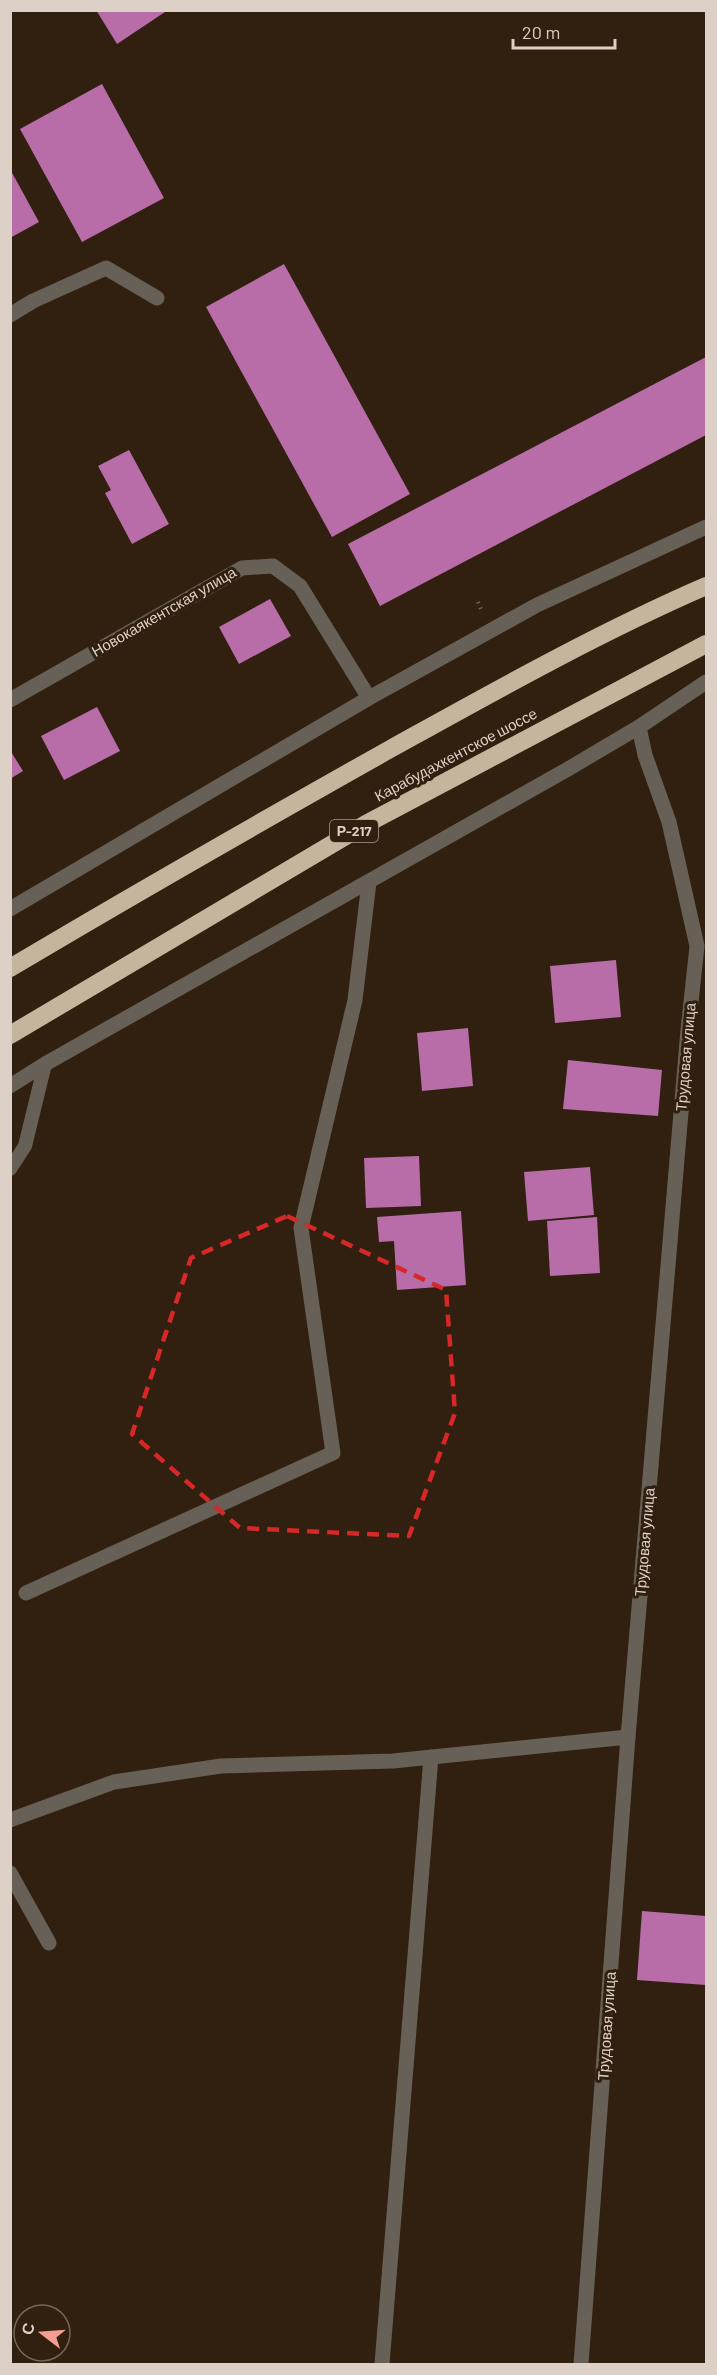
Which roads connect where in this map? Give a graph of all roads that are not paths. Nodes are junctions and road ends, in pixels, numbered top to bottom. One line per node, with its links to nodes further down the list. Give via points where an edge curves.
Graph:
1 (157, 298): 2 (street, via 106,268)
2 (10, 315)
3 (706, 527): 7 (street, via 537,605)
4 (706, 586): 13 (highway, via 643,613 484,697)
5 (706, 644): 14 (highway, Карабудахкентское шоссе / Р-217, via 366,824)
6 (706, 682): 9 (street)
7 (369, 698): 8 (street, Новокаякентская улица, via 300,586 273,566 242,568); 11 (street)
8 (10, 700)
9 (639, 727): 10 (street); 12 (street, Трудовая улица)
10 (369, 882): 15 (street); 18 (street, via 355,1000 301,1228 333,1453)
11 (10, 909)
12 (702, 944): 19 (street, Трудовая улица, via 687,1042)
13 (10, 968)
14 (10, 1035)
15 (45, 1064): 16 (street); 17 (lane, via 26,1146)
16 (10, 1086)
17 (10, 1169)
18 (26, 1593)
19 (628, 1737): 20 (street); 25 (street, Трудовая улица)
20 (431, 1757): 21 (street, via 221,1766 114,1782); 24 (street)
21 (10, 1820)
22 (10, 1873): 23 (street)
23 (49, 1943)
24 (382, 2364)
25 (581, 2364)

